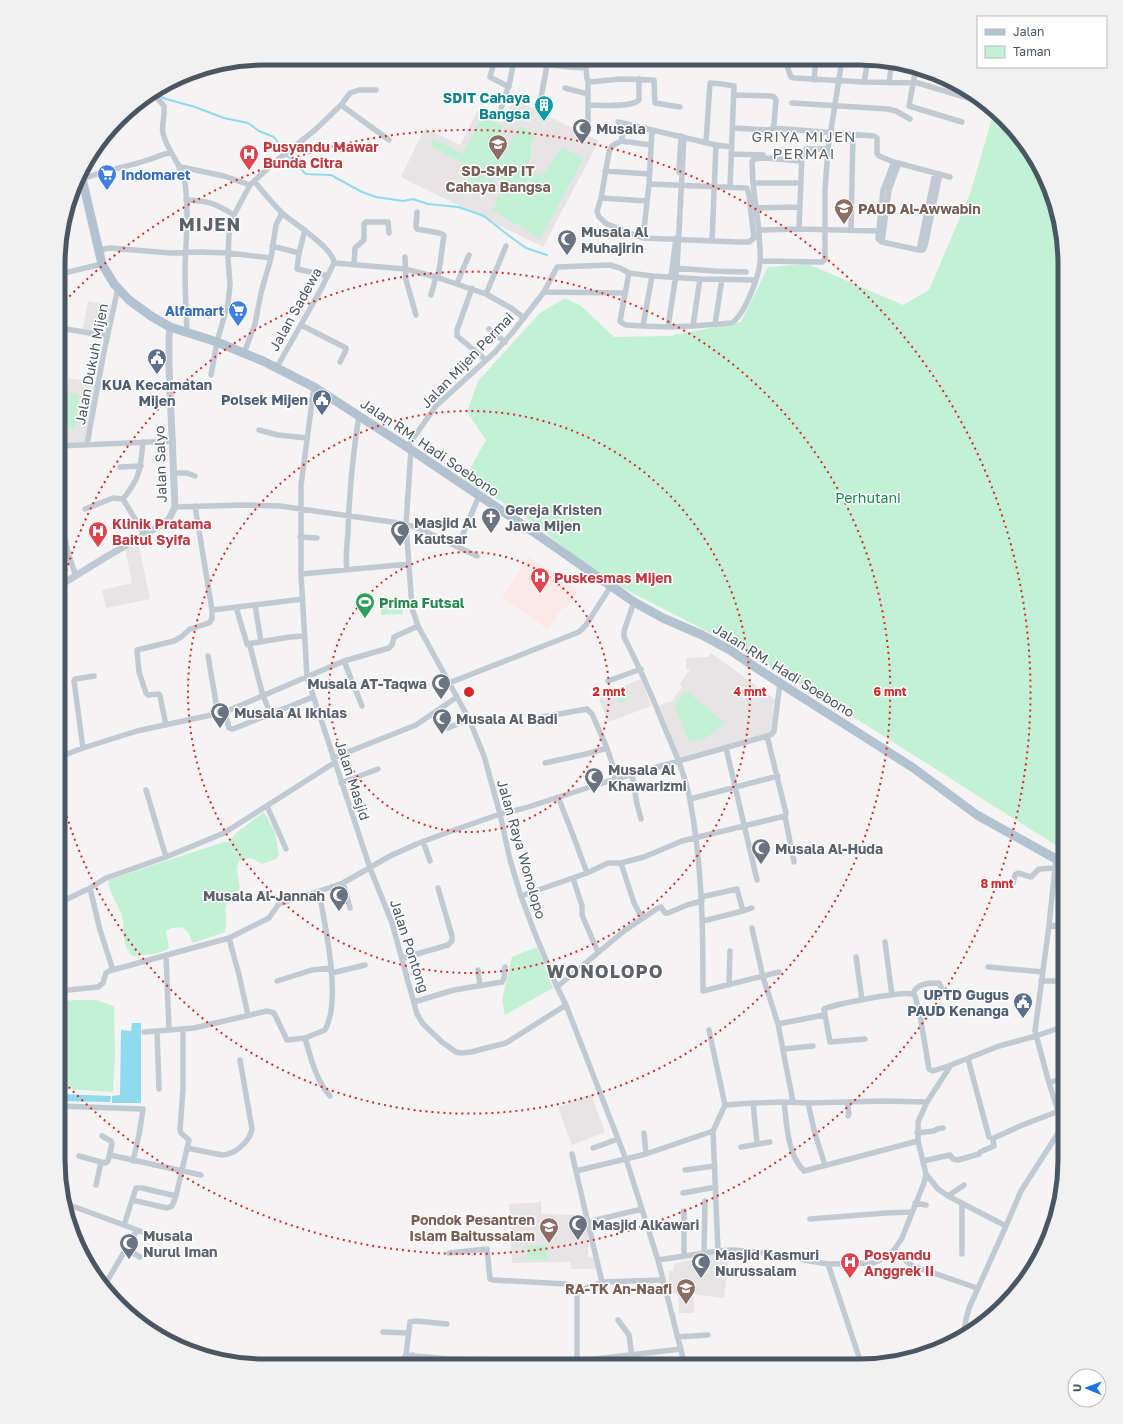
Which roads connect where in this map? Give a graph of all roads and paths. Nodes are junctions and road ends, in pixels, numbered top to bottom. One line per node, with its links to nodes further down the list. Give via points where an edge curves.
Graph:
1 (493, 65): 20 (street, via 490,77)
2 (513, 65): 20 (street)
3 (547, 65): 26 (street)
4 (554, 65): 10 (street)
5 (586, 65): 10 (street)
6 (789, 65): 14 (street, via 791,77)
7 (816, 65): 14 (street)
8 (841, 65): 16 (street)
9 (867, 65): 17 (street)
10 (586, 68): 15 (street)
11 (891, 68): 18 (street)
12 (915, 73): 19 (street)
13 (640, 79): 15 (street); 30 (street, via 639,98 636,103); 32 (street, via 655,81 655,103)
14 (814, 80): 16 (street)
15 (588, 81): 23 (street)
16 (837, 81): 17 (street); 31 (street)
17 (864, 82): 18 (street)
18 (889, 83): 19 (street)
19 (913, 83): 27 (street); 36 (street, via 910,106)
20 (509, 87): 33 (street)
21 (566, 88): 23 (street)
22 (376, 90): 29 (street, via 355,90)
23 (588, 94): 30 (street)
24 (158, 95): 52 (street, via 157,98 164,106 163,133)
25 (734, 95): 39 (street); 40 (street, via 774,97 776,100); 47 (street, via 734,86 710,83)
26 (541, 98)
27 (971, 99)
28 (792, 103): 31 (street)
29 (341, 105): 45 (street); 64 (street)
30 (588, 105): 37 (street)
31 (834, 106): 34 (street, via 893,110); 42 (street)
32 (680, 107)
33 (500, 115)
34 (910, 119)
35 (618, 122): 38 (street)
36 (962, 122)
37 (588, 124)
38 (625, 124): 41 (street); 46 (street)
39 (733, 128): 40 (street); 50 (street)
40 (772, 128): 42 (street)
41 (652, 130): 44 (street); 48 (street)
42 (830, 132): 43 (street); 51 (street)
43 (852, 134): 56 (street, via 876,136 877,154); 82 (street)
44 (683, 136): 47 (street); 68 (street)
45 (389, 140)
46 (622, 141): 48 (street); 58 (street, via 610,148)
47 (706, 142): 49 (street)
48 (651, 144): 60 (street)
49 (716, 145): 50 (street); 69 (street)
50 (732, 147): 53 (street)
51 (828, 149): 55 (street, via 806,150); 83 (street)
52 (171, 153): 57 (street); 61 (street)
53 (731, 154): 54 (street); 70 (street)
54 (775, 156)
55 (801, 161): 65 (street, via 754,159); 66 (street)
56 (897, 162): 59 (street); 84 (street, via 883,190); 89 (street, via 889,190)
57 (181, 167): 64 (street); 72 (street)
58 (605, 171): 60 (street); 71 (street)
59 (938, 173): 62 (street); 89 (street, via 919,250)
60 (649, 174): 67 (street)
61 (85, 176)
62 (950, 176)
63 (83, 181): 92 (main road, Jalan RM. Hadi Soebono)
64 (252, 183): 77 (street); 78 (street)
65 (752, 183): 66 (street); 74 (street)
66 (800, 183): 75 (street)
67 (649, 184): 68 (street); 73 (street)
68 (681, 185): 69 (street); 87 (street)
69 (715, 186): 70 (street); 88 (street)
70 (730, 187): 88 (street, via 748,189 754,238 749,242)
71 (601, 198): 73 (street); 86 (street, via 597,211 599,217)
72 (186, 200): 78 (street, via 207,201 221,206); 93 (street)
73 (647, 201): 86 (street)
74 (756, 208): 75 (street); 81 (street)
75 (799, 208): 79 (street)
76 (417, 212): 110 (street, via 417,229 444,235)
77 (282, 213): 80 (street); 90 (street, via 276,225)
78 (234, 215): 94 (street)
79 (799, 229): 81 (street); 83 (street)
80 (305, 230): 95 (street); 100 (street, via 323,246)
81 (759, 230): 99 (street)
82 (851, 230): 83 (street); 84 (street)
83 (825, 231): 99 (street, via 824,261)
84 (878, 231): 89 (street, via 878,240)
85 (389, 233): 102 (street, via 388,222 366,222 364,240 355,248)
86 (643, 238): 87 (street)
87 (677, 240): 88 (street); 104 (street)
88 (712, 241)
89 (882, 242)
90 (272, 246): 95 (street); 98 (street)
91 (506, 246): 120 (street)
92 (98, 250): 93 (street, via 110,248); 101 (main road, Jalan RM. Hadi Soebono)
93 (186, 253): 94 (street); 132 (street)
94 (228, 253): 98 (street); 134 (street, via 228,303)
95 (299, 253): 108 (street, via 297,269)
96 (469, 256): 115 (street)
97 (405, 257): 103 (street)
98 (271, 258): 136 (street, via 255,324)
99 (760, 261): 114 (street)
100 (334, 263): 102 (street); 108 (street, Jalan Sadewa)
101 (102, 264): 106 (street); 116 (main road, Jalan RM. Hadi Soebono)
102 (354, 265): 103 (street)
103 (405, 268): 110 (street); 122 (street)
104 (675, 268): 105 (street); 111 (street)
105 (746, 272)
106 (65, 273)
107 (630, 274): 109 (street); 118 (street, Jalan Mijen Permai, via 610,265 559,267 556,268); 119 (street)
108 (328, 276): 124 (street, Jalan Sadewa)
109 (652, 276): 111 (street); 126 (street)
110 (437, 277): 115 (street); 121 (street)
111 (673, 278): 112 (street); 129 (street)
112 (700, 279): 113 (street); 127 (street)
113 (722, 279): 114 (street); 125 (street)
114 (756, 280): 125 (street, via 736,320 731,323)
115 (457, 283): 117 (street)
116 (118, 288): 128 (main road, Jalan RM. Hadi Soebono, via 138,307); 133 (street, Jalan Dukuh Mijen)
117 (472, 288): 120 (street); 137 (street, via 457,336)
118 (544, 292): 119 (street); 123 (street, Jalan Mijen Permai)
119 (625, 293): 126 (street, via 621,322 626,325)
120 (486, 294): 123 (street)
121 (431, 295)
122 (416, 315)
123 (524, 318): 135 (street, Jalan Mijen Permai)
124 (301, 324): 138 (street, via 346,348); 139 (street, Jalan Sadewa)
125 (715, 324): 127 (street)
126 (643, 326): 129 (street)
127 (692, 326): 129 (street)
128 (170, 327): 132 (main road, Jalan RM. Hadi Soebono); 145 (street, Jalan Salyo, via 168,349)
129 (668, 327)
130 (488, 329): 135 (street)
131 (65, 330): 133 (street, via 68,328)
132 (187, 332): 134 (main road, Jalan RM. Hadi Soebono)
133 (108, 336): 147 (street, Jalan Dukuh Mijen)
134 (217, 342): 136 (main road, Jalan RM. Hadi Soebono); 140 (street)
135 (505, 342): 137 (street, Jalan Mijen Permai)
136 (244, 353): 139 (main road, Jalan RM. Hadi Soebono)
137 (486, 360): 149 (street, Jalan Mijen Permai, via 436,406)
138 (340, 362)
139 (277, 368): 141 (main road, Jalan RM. Hadi Soebono)
140 (211, 375)
141 (314, 387): 142 (main road, Jalan RM. Hadi Soebono); 144 (street, Jalan Masjid)
142 (359, 416): 149 (main road, Jalan RM. Hadi Soebono); 160 (street)
143 (260, 430): 144 (street, via 278,436)
144 (307, 438): 159 (street, Jalan Masjid, via 301,485)
145 (173, 441): 146 (street, Jalan Dukuh Mijen); 152 (street, Jalan Salyo)
146 (143, 442): 147 (street, Jalan Dukuh Mijen); 150 (street)
147 (87, 444): 148 (street, Jalan Dukuh Mijen)
148 (65, 446)
149 (409, 448): 154 (main road, Jalan RM. Hadi Soebono); 161 (street, Jalan Raya Wonolopo)
150 (141, 466): 151 (street); 155 (street, via 133,486)
151 (120, 467)
152 (174, 473): 153 (street); 157 (street, Jalan Salyo)
153 (195, 476)
154 (479, 496): 166 (street); 173 (main road, Jalan RM. Hadi Soebono)
155 (123, 499): 158 (street, via 114,498); 162 (street)
156 (195, 506): 157 (street); 159 (street, via 280,506); 178 (street)
157 (175, 507): 162 (street, Jalan Salyo, via 169,519)
158 (85, 509)
159 (301, 509): 160 (street); 163 (street, Jalan Masjid)
160 (348, 515): 161 (street); 169 (street)
161 (406, 524): 166 (street); 168 (street, Jalan Raya Wonolopo)
162 (144, 534): 171 (street, Jalan Salyo)
163 (300, 537): 165 (street); 170 (street, Jalan Masjid)
164 (65, 538): 171 (street)
165 (317, 538)
166 (458, 546): 167 (street)
167 (477, 556)
168 (409, 564): 169 (street); 179 (street, Jalan Raya Wonolopo, via 410,599)
169 (347, 570): 170 (street)
170 (301, 574): 174 (street, Jalan Masjid)
171 (76, 576): 172 (street, Jalan Salyo)
172 (65, 582)
173 (611, 586): 175 (main road, Jalan RM. Hadi Soebono); 189 (street, via 580,632)
174 (303, 599): 176 (street); 180 (street, Jalan Masjid)
175 (634, 602): 185 (street, via 624,634); 190 (main road, Jalan RM. Hadi Soebono, via 730,650)
176 (255, 605): 177 (street); 181 (street)
177 (236, 607): 178 (street); 182 (street)
178 (212, 610): 201 (street, via 212,619 209,623 190,629 174,641 137,650 138,665 146,693 160,696)
179 (418, 626): 184 (street, via 394,637 389,648); 189 (street, Jalan Raya Wonolopo)
180 (305, 636): 181 (street); 187 (street, Jalan Masjid)
181 (261, 642): 182 (street)
182 (247, 644): 191 (street, via 250,646)
183 (208, 656): 197 (street)
184 (344, 661): 187 (street); 194 (street)
185 (641, 669): 188 (street); 208 (street)
186 (94, 676): 203 (street, via 74,681)
187 (307, 677): 191 (street); 192 (street, Jalan Masjid)
188 (608, 681)
189 (449, 683): 193 (street, Jalan Raya Wonolopo)
190 (780, 684): 202 (street, via 774,731); 231 (main road, Jalan RM. Hadi Soebono, via 912,766 977,815)
191 (263, 696): 195 (street); 198 (street)
192 (313, 697): 198 (street); 207 (street, Jalan Masjid)
193 (457, 697): 196 (street); 200 (street, Jalan Raya Wonolopo)
194 (362, 706)
195 (225, 712): 197 (street); 198 (street, via 229,728 232,730)
196 (434, 713): 200 (street, via 439,724 446,728); 207 (street, via 408,729)
197 (218, 714): 201 (street)
198 (271, 714)
199 (537, 718): 204 (street, via 588,709)
200 (469, 719): 220 (street, Jalan Raya Wonolopo, via 484,756)
201 (166, 725): 203 (street)
202 (767, 736): 205 (street); 212 (street)
203 (83, 748): 206 (street)
204 (606, 748): 209 (street); 213 (street)
205 (726, 748): 208 (street); 215 (street)
206 (65, 755)
207 (333, 760): 214 (street, Jalan Masjid); 219 (street)
208 (679, 762): 211 (street); 218 (street)
209 (545, 764)
210 (378, 769): 214 (street)
211 (632, 775): 213 (street); 222 (street)
212 (778, 776): 215 (street); 221 (street)
213 (616, 779): 217 (street)
214 (341, 783): 233 (street, Jalan Masjid)
215 (735, 787): 218 (street); 223 (street)
216 (146, 790): 227 (street)
217 (558, 797): 220 (street); 234 (street)
218 (690, 799): 224 (street)
219 (267, 806): 226 (street); 227 (street, via 224,833)
220 (500, 814): 225 (street); 242 (street, Jalan Raya Wonolopo)
221 (785, 816): 223 (street); 229 (street)
222 (641, 819)
223 (744, 825): 224 (street); 236 (street)
224 (695, 838): 230 (street); 243 (street)
225 (423, 841): 228 (street); 233 (street)
226 (286, 849)
227 (166, 857): 239 (street, via 106,878)
228 (430, 861)
229 (794, 862)
230 (620, 863): 234 (street, via 608,863); 248 (street)
231 (1055, 864): 232 (main road, Jalan RM. Hadi Soebono); 238 (street, via 1039,869 1031,877 1018,873); 250 (street)
232 (1058, 864)
233 (370, 868): 237 (street); 259 (street, Jalan Pontong, via 392,923)
234 (587, 873): 235 (street)
235 (573, 878): 242 (street); 256 (street, via 582,906 582,915)
236 (757, 880)
237 (343, 883): 241 (street); 245 (street)
238 (1013, 883)
239 (90, 888): 244 (street); 263 (street)
240 (438, 888): 259 (street, via 452,941 448,945)
241 (319, 892): 253 (street, via 281,903 269,918); 265 (street)
242 (521, 896): 274 (street, Jalan Raya Wonolopo)
243 (701, 899): 247 (street, via 737,889); 248 (street, via 668,914 660,907); 249 (street)
244 (65, 900)
245 (350, 908)
246 (752, 908): 247 (street)
247 (743, 911): 249 (street)
248 (642, 918): 256 (street)
249 (703, 921): 272 (street, via 703,991)
250 (1049, 925): 251 (street); 267 (street)
251 (1058, 927)
252 (752, 928): 268 (street)
253 (229, 938): 257 (street); 282 (street)
254 (885, 942): 278 (street)
255 (730, 951): 272 (street)
256 (598, 952): 274 (street)
257 (166, 955): 263 (street); 287 (street)
258 (856, 957): 279 (street)
259 (402, 958): 280 (street, Jalan Pontong)
260 (365, 965): 265 (street)
261 (505, 967): 273 (street, Jalan Pontong, via 502,982)
262 (988, 967): 267 (street)
263 (113, 970): 275 (street, via 106,973 101,986)
264 (478, 970): 273 (street)
265 (332, 971): 269 (street, via 312,970); 292 (street, via 332,1012 327,1027 324,1031)
266 (779, 972): 268 (street)
267 (1043, 972): 270 (street)
268 (763, 977): 272 (street); 284 (street)
269 (277, 981)
270 (1041, 981): 271 (street); 291 (street)
271 (1058, 981)
272 (729, 985)
273 (480, 986): 280 (street, Jalan Pontong, via 454,990)
274 (557, 987): 281 (street, Jalan Raya Wonolopo)
275 (65, 990)
276 (957, 991): 277 (street, via 944,993 940,983 932,983 919,986)
277 (913, 994): 278 (street); 298 (street, via 920,1015 929,1069 933,1071)
278 (892, 995): 279 (street)
279 (862, 1000): 283 (street, via 825,1008)
280 (414, 1002): 281 (street, via 423,1024 451,1049 461,1053 506,1043)
281 (566, 1005): 321 (street, Jalan Raya Wonolopo)
282 (248, 1015): 286 (street); 292 (street, via 272,1012 288,1040)
283 (824, 1015): 284 (street); 293 (street, via 831,1043)
284 (778, 1024): 295 (street)
285 (1058, 1028): 291 (street)
286 (183, 1029): 287 (street); 326 (street, via 180,1130 188,1139)
287 (169, 1030): 289 (street)
288 (709, 1030): 309 (street)
289 (157, 1031): 290 (street); 301 (street)
290 (144, 1032)
291 (1036, 1036): 296 (street); 300 (street)
292 (305, 1038): 302 (street, via 318,1077)
293 (865, 1039)
294 (813, 1046): 295 (street)
295 (784, 1049): 305 (street)
296 (968, 1058): 298 (street); 320 (street)
297 (240, 1060): 326 (street, via 252,1129 249,1139 228,1155)
298 (951, 1065): 307 (street)
299 (1058, 1080): 300 (street)
300 (1049, 1083): 311 (street)
301 (159, 1089)
302 (330, 1096)
303 (753, 1102): 304 (street); 309 (street); 324 (street)
304 (784, 1102): 305 (street); 336 (street, via 792,1150 802,1170 805,1172)
305 (793, 1102): 308 (street)
306 (847, 1102): 307 (street); 308 (street); 313 (street)
307 (927, 1102): 317 (street, via 918,1122)
308 (808, 1103): 336 (street)
309 (726, 1105): 315 (street)
310 (65, 1106): 333 (street, via 143,1109)
311 (1058, 1108)
312 (1058, 1111): 334 (street, via 994,1138 994,1146 979,1154 958,1160 948,1155)
313 (848, 1116)
314 (943, 1128): 317 (street)
315 (713, 1131): 329 (street); 337 (street)
316 (644, 1133): 329 (street)
317 (917, 1133): 322 (street)
318 (1058, 1133): 361 (street, via 1020,1191)
319 (102, 1136): 330 (street, via 112,1142)
320 (989, 1137)
321 (618, 1139): 327 (street); 332 (street, Jalan Raya Wonolopo)
322 (918, 1141): 334 (street); 336 (street)
323 (770, 1142): 324 (street)
324 (757, 1143): 325 (street)
325 (741, 1146)
326 (187, 1148): 339 (street)
327 (593, 1148)
328 (572, 1154): 340 (street)
329 (646, 1154): 332 (street)
330 (110, 1155): 333 (street); 335 (street, via 107,1162)
331 (79, 1156): 335 (street)
332 (625, 1158): 340 (street); 355 (street, Jalan Raya Wonolopo)
333 (134, 1161): 339 (street)
334 (923, 1161): 341 (street)
335 (102, 1162): 343 (street)
336 (826, 1165)
337 (715, 1166): 338 (street); 345 (street)
338 (685, 1170)
339 (182, 1171): 342 (street); 347 (street)
340 (576, 1171): 359 (street)
341 (926, 1174): 348 (street, via 938,1189); 351 (street)
342 (201, 1175)
343 (96, 1185)
344 (964, 1185): 348 (street)
345 (716, 1187): 346 (street); 366 (street)
346 (683, 1193)
347 (176, 1196): 349 (street, via 172,1206 167,1208); 349 (street, via 138,1187)
348 (948, 1196): 352 (street)
349 (132, 1200): 360 (street)
350 (705, 1201): 368 (street)
351 (915, 1203): 354 (street); 357 (street)
352 (962, 1203): 361 (street); 369 (street)
353 (70, 1205): 360 (street)
354 (926, 1205)
355 (642, 1209): 359 (street); 372 (street, Jalan Raya Wonolopo)
356 (684, 1211): 370 (street)
357 (912, 1212): 358 (street); 365 (street, via 904,1234)
358 (810, 1219)
359 (588, 1223): 376 (street)
360 (124, 1225): 362 (street)
361 (1006, 1226): 377 (street)
362 (137, 1230): 363 (street); 364 (street)
363 (158, 1238)
364 (126, 1249): 371 (street); 375 (street)
365 (894, 1250): 373 (street, via 873,1263); 377 (street, via 913,1266)
366 (718, 1251): 368 (street); 373 (street, via 757,1252)
367 (449, 1253): 378 (street, via 487,1249 490,1279 566,1284)
368 (704, 1253): 370 (street)
369 (962, 1254)
370 (684, 1256): 372 (street)
371 (140, 1257)
372 (658, 1260): 374 (street, Jalan Raya Wonolopo)
373 (828, 1264): 398 (street)
374 (663, 1280): 376 (street); 385 (street, Jalan Raya Wonolopo)
375 (107, 1282)
376 (602, 1282): 378 (street)
377 (977, 1288): 381 (street)
378 (578, 1291): 394 (street)
379 (618, 1320): 389 (street, via 629,1335)
380 (447, 1324): 383 (street, via 412,1321)
381 (965, 1329)
382 (383, 1332): 383 (street)
383 (408, 1333): 387 (street)
384 (708, 1335): 385 (street)
385 (677, 1337): 386 (street, Jalan Raya Wonolopo)
386 (681, 1349): 389 (street); 397 (street, Jalan Raya Wonolopo)
387 (406, 1355): 388 (street); 391 (street)
388 (413, 1355): 390 (street); 392 (street)
389 (632, 1355): 395 (street); 396 (street)
390 (426, 1357): 393 (street)
391 (403, 1359)
392 (413, 1359)
393 (448, 1359)
394 (577, 1359)
395 (604, 1359)
396 (632, 1359)
397 (683, 1359)
398 (860, 1359)

